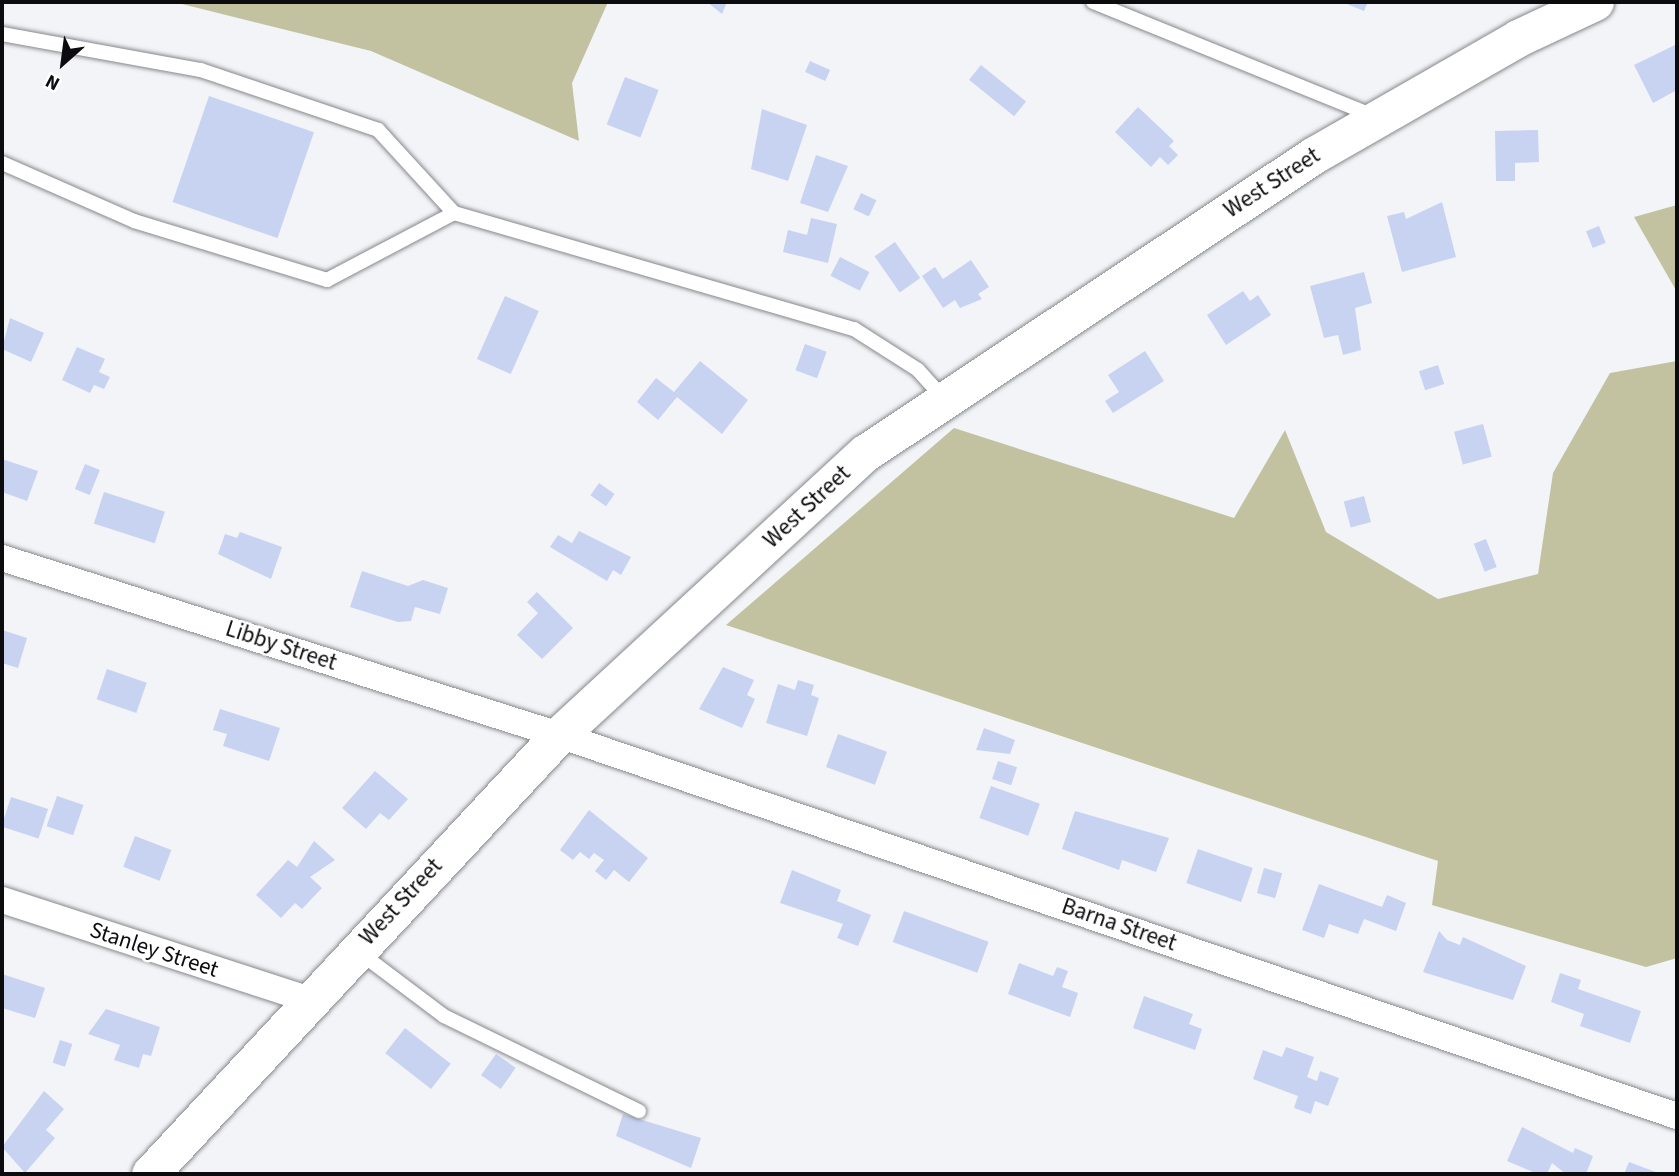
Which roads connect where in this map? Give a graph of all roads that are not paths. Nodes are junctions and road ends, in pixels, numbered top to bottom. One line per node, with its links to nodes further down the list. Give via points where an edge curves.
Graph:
1 (1093, 2): 4 (lane)
2 (1595, 2): 4 (main road, West Street)
3 (2, 34): 6 (lane, via 190,67 378,130)
4 (1378, 118): 7 (main road, West Street)
5 (2, 163): 6 (lane, via 134,221 327,280)
6 (454, 213): 7 (lane, via 854,329 918,370)
7 (945, 400): 9 (main road, West Street, via 866,453)
8 (2, 558): 9 (street, Libby Street)
9 (559, 735): 11 (main road, West Street); 14 (street, Barna Street)
10 (2, 900): 12 (street, Stanley Street)
11 (356, 949): 12 (main road, West Street); 13 (lane, via 444,1016)
12 (307, 999): 15 (main road, West Street)
13 (639, 1111)
14 (1677, 1116)
15 (150, 1174)

